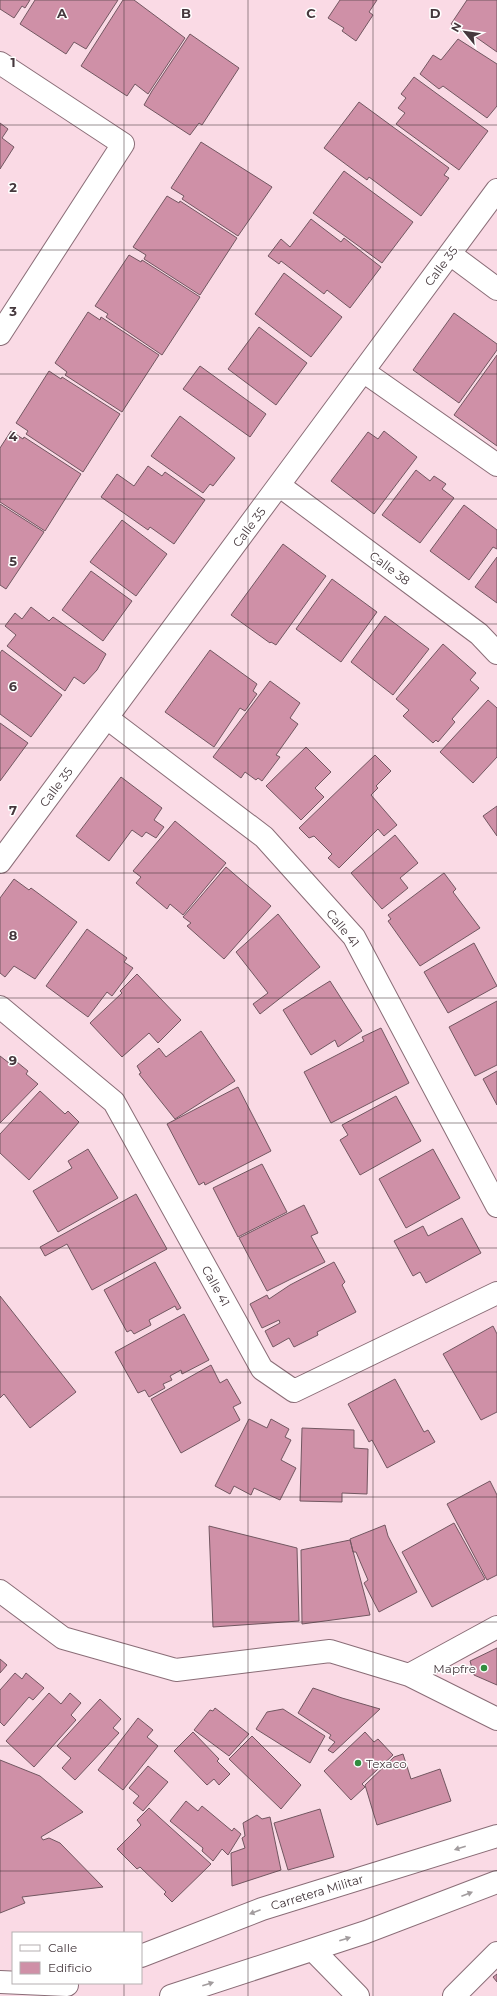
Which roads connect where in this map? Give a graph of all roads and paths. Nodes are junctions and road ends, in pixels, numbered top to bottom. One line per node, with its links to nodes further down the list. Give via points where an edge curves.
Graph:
1 (0, 63): 5 (street, via 123,144)
2 (497, 190): 3 (street, Calle 35)
3 (450, 254): 4 (street); 6 (street, Calle 35)
4 (497, 289)
5 (0, 334)
6 (363, 371): 7 (street); 8 (street, Calle 35)
7 (497, 465)
8 (280, 486): 9 (street, Calle 38, via 479,634); 10 (street, Calle 35)
9 (497, 653)
10 (107, 718): 11 (street, Calle 35); 13 (street, Calle 41, via 264,837 354,938)
11 (0, 862)
12 (0, 1007): 14 (street, Calle 41, via 114,1102 262,1369 294,1391)
13 (497, 1206)
14 (497, 1293)
15 (0, 1591): 17 (street, via 63,1638 176,1670 330,1651)
16 (497, 1627): 17 (street)
17 (409, 1675): 18 (street)
18 (497, 1719)
19 (497, 1836): 23 (street, Carretera Militar, one-way to 23, via 262,1909)
20 (497, 1882): 21 (street, one-way to 20)
21 (313, 1950): 28 (street, one-way to 21); 29 (street)
22 (497, 1953): 30 (street)
23 (142, 1956)
24 (0, 1982): 25 (street)
25 (12, 1982)
26 (70, 1984): 27 (street)
27 (26, 1996)
28 (171, 1996)
29 (358, 1996)
30 (454, 1996)

